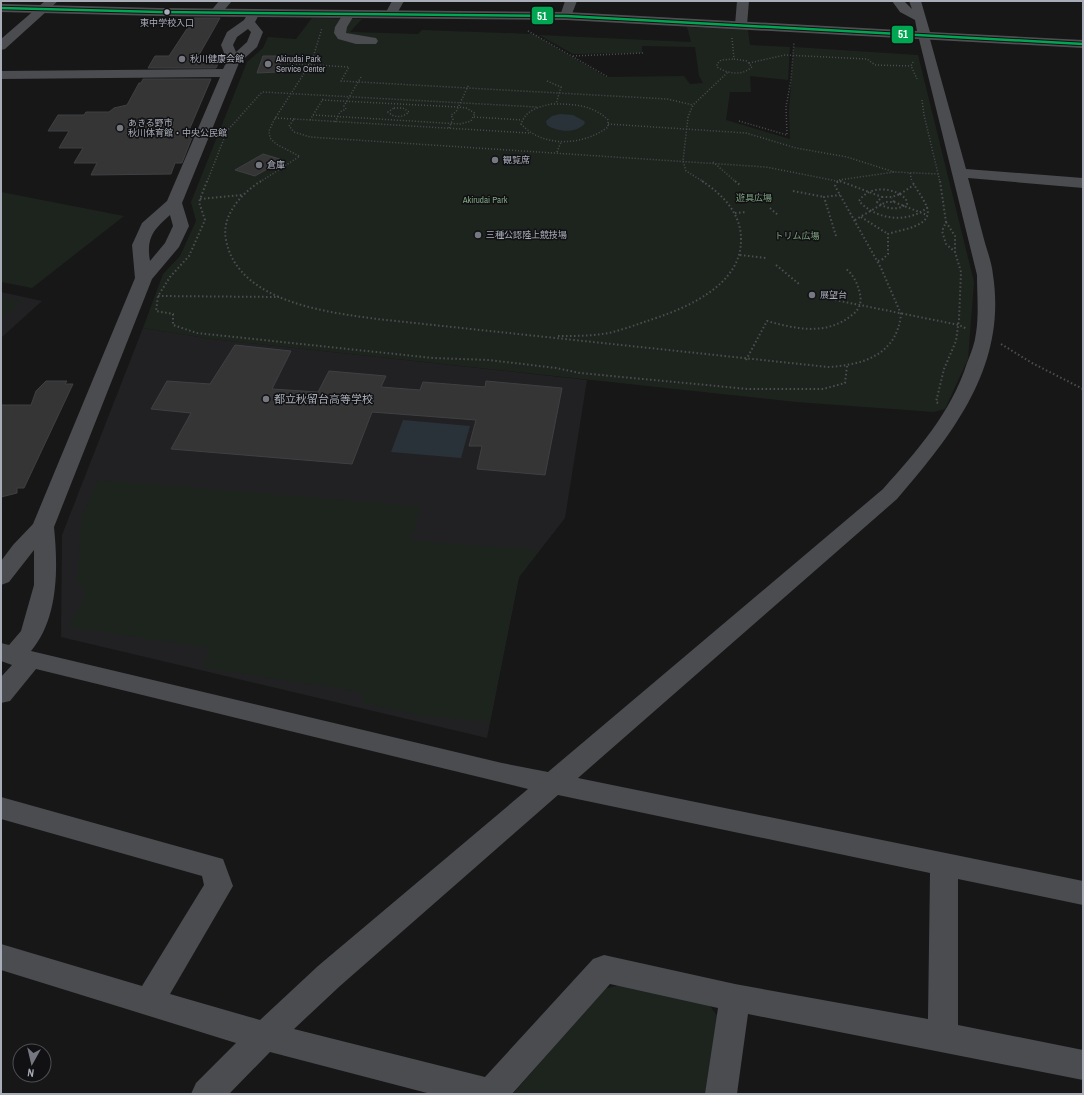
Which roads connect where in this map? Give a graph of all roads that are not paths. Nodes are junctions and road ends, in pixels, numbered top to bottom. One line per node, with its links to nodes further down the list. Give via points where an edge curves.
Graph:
1 (226, 1): 10 (street)
2 (398, 1): 12 (street)
3 (571, 1): 13 (street)
4 (743, 1): 14 (street)
5 (898, 1): 15 (main road, via 900,7)
6 (930, 2): 7 (main road)
7 (916, 3): 15 (main road)
8 (48, 5): 9 (main road); 10 (main road); 20 (street)
9 (1, 8)
10 (216, 12): 16 (main road)
11 (349, 14): 12 (main road); 16 (main road, via 328,14); 17 (street, via 341,27 342,36)
12 (391, 14): 13 (main road)
13 (566, 16): 14 (main road)
14 (741, 25): 15 (main road, via 795,28)
15 (922, 26): 18 (main road); 23 (street)
16 (253, 28): 19 (street, via 231,35); 19 (street, via 244,48); 21 (street)
17 (372, 41)
18 (1083, 44)
19 (227, 45): 21 (street)
20 (1, 46)
21 (228, 73): 22 (street); 25 (street)
22 (1, 75)
23 (949, 174): 24 (street); 35 (street, via 985,275 987,312 977,332 974,374 955,412 928,452 890,494)
24 (1083, 183)
25 (174, 203): 26 (street); 27 (street)
26 (153, 222): 27 (street); 29 (street, via 148,226)
27 (180, 222): 28 (street, via 181,226)
28 (170, 249): 29 (street, via 160,252); 30 (street)
29 (140, 250): 30 (street)
30 (144, 278): 31 (street)
31 (43, 527): 32 (street, via 21,550); 33 (street, via 45,585 32,634)
32 (1, 577)
33 (15, 656): 34 (street); 35 (street)
34 (1, 694)
35 (553, 784): 37 (street); 42 (street, via 329,976)
36 (1, 808): 41 (street, via 213,867 219,886)
37 (944, 864): 38 (street); 43 (street)
38 (1083, 893)
39 (1, 957): 41 (street)
40 (735, 998): 43 (street); 46 (street, via 604,969); 47 (street)
41 (149, 1002): 42 (street)
42 (265, 1036): 45 (street); 46 (street)
43 (943, 1037): 44 (street)
44 (1083, 1065)
45 (207, 1094)
46 (491, 1094)
47 (721, 1094)

